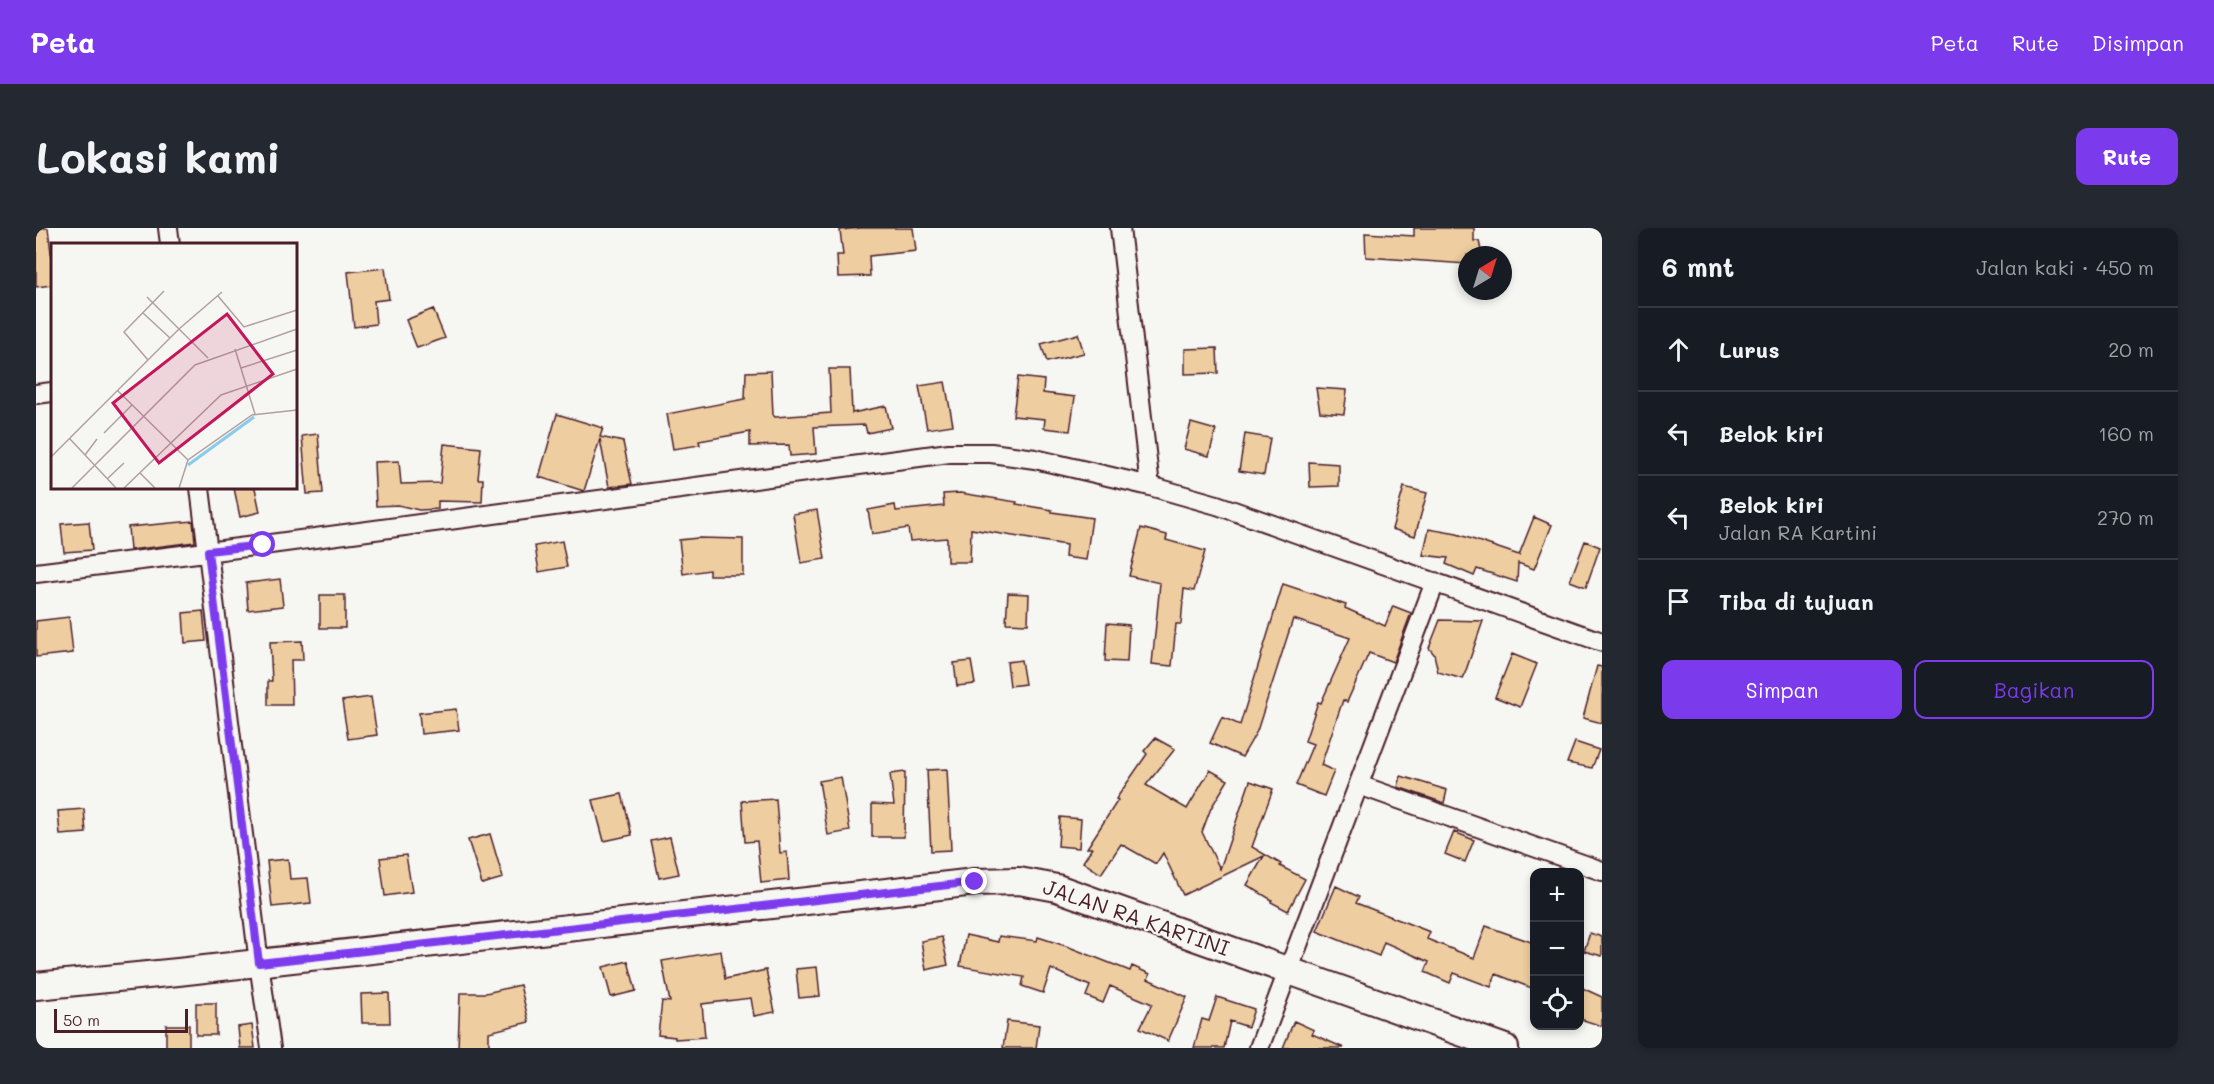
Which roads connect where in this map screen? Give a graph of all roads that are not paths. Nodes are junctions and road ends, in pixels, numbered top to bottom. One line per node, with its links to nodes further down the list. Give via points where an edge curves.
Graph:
1 (168, 228): 3 (street)
2 (1120, 228): 6 (street)
3 (170, 243)
4 (51, 392): 5 (street)
5 (36, 394)
6 (1150, 486): 8 (street, via 1035,459 949,453); 10 (street, via 1216,505)
7 (200, 489): 8 (street)
8 (208, 551): 9 (street); 14 (street)
9 (36, 573)
10 (1435, 582): 11 (street); 12 (street)
11 (1602, 642)
12 (1359, 785): 13 (street); 15 (street)
13 (1602, 871)
14 (259, 963): 15 (main road, JALAN RA KARTINI, via 975,882 1019,881 1057,888); 16 (main road, JALAN RA KARTINI); 17 (street)
15 (1289, 971): 18 (street); 19 (main road, JALAN RA KARTINI)
16 (36, 986)
17 (272, 1048)
18 (1259, 1048)
19 (1505, 1048)

